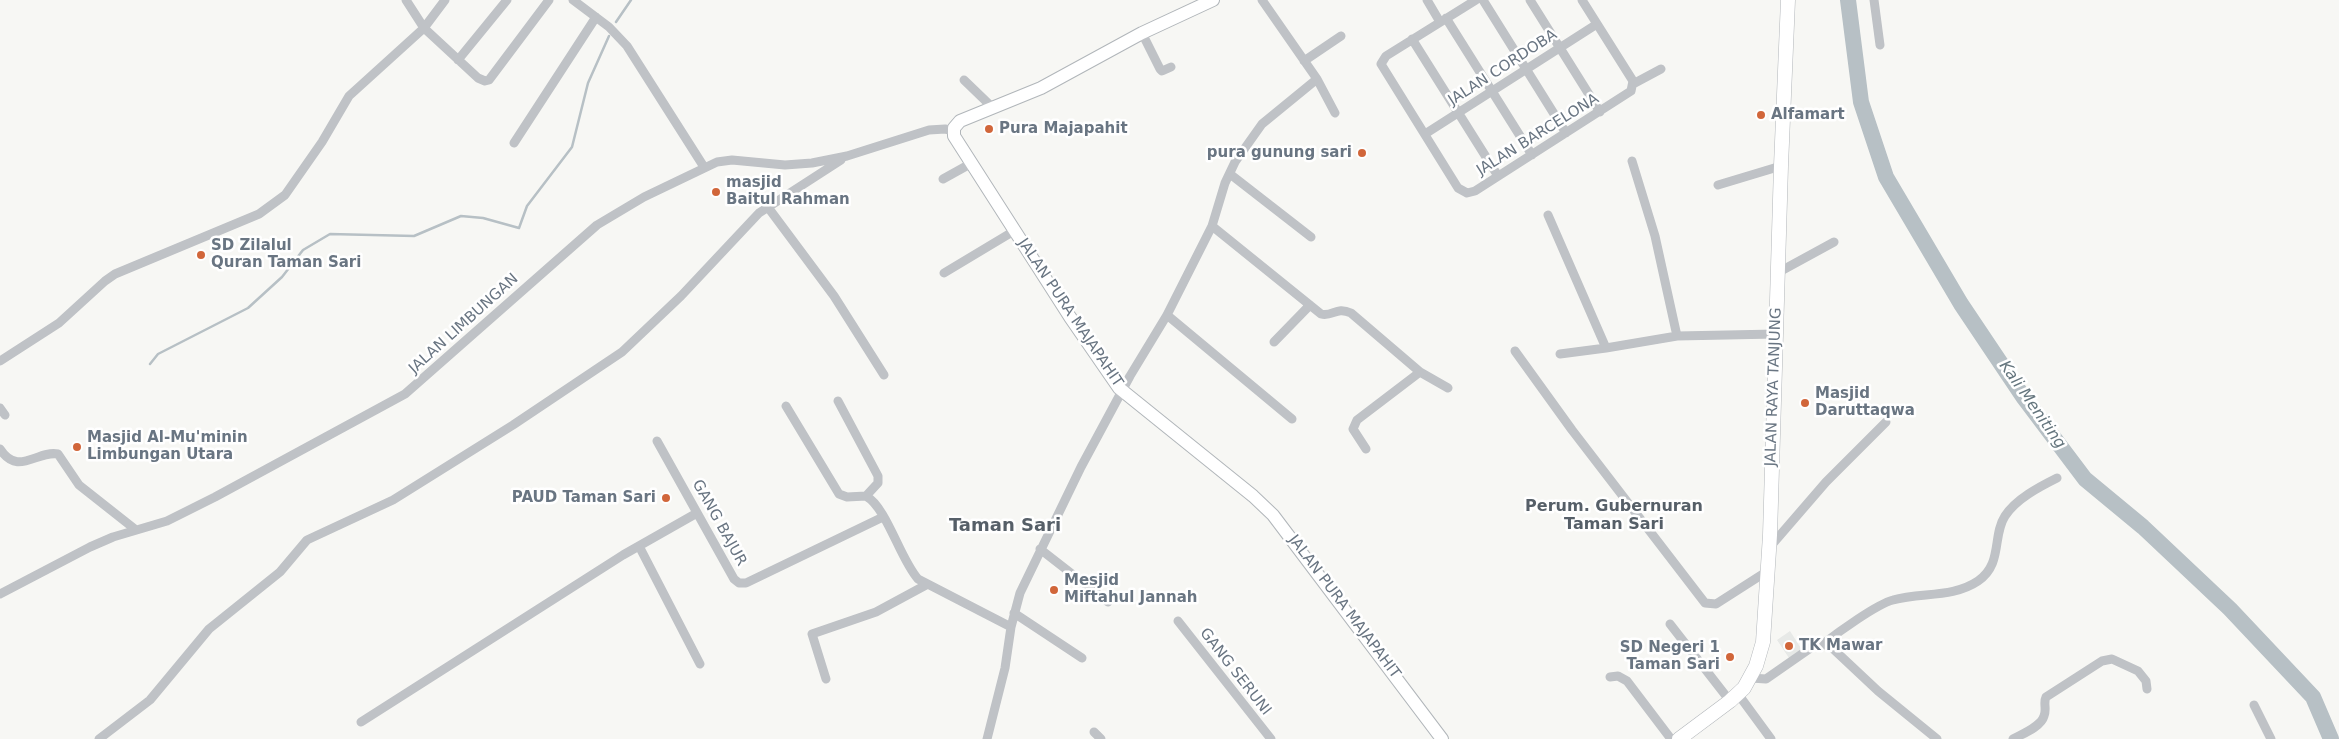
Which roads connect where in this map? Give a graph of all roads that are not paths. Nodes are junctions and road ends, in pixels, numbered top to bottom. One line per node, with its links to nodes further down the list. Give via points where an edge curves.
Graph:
1 (406, 0): 18 (street)
2 (445, 0): 18 (street)
3 (507, 0): 24 (street)
4 (549, 0): 24 (street, via 489,80 478,78)
5 (573, 0): 15 (street)
6 (1213, 0): 19 (street)
7 (1262, 0): 25 (street)
8 (1427, 0): 16 (street)
9 (1476, 0): 16 (street)
10 (1483, 0): 27 (street)
11 (1530, 0): 23 (street)
12 (1582, 0): 17 (street)
13 (1788, 0): 45 (main road, JALAN RAYA TANJUNG)
14 (1874, 0): 22 (street)
15 (596, 17): 40 (street); 46 (street, via 610,27 630,51)
16 (1443, 20): 21 (street); 31 (street)
17 (1597, 24): 23 (street, JALAN CORDOBA); 32 (street)
18 (424, 28): 24 (street); 67 (street, via 349,96 322,142 277,202 259,214 115,274 59,323)
19 (1142, 33): 26 (street, via 1160,69 1165,71); 33 (street, via 1053,82)
20 (1342, 36): 25 (street)
21 (1412, 39): 36 (street); 39 (street, via 1384,57 1382,67)
22 (1880, 45)
23 (1560, 48): 27 (street, JALAN CORDOBA); 34 (street)
24 (458, 60)
25 (1304, 61): 29 (street)
26 (1171, 67)
27 (1527, 69): 31 (street, JALAN CORDOBA); 38 (street)
28 (1662, 69): 32 (street, JALAN BARCELONA)
29 (1317, 79): 35 (street); 47 (street, via 1262,124)
30 (964, 80): 33 (street)
31 (1490, 87): 36 (street, JALAN CORDOBA); 41 (street)
32 (1632, 88): 34 (street, JALAN BARCELONA)
33 (992, 107): 37 (street, via 960,121)
34 (1600, 112): 38 (street, JALAN BARCELONA)
35 (1335, 113)
36 (1458, 113): 39 (street, JALAN CORDOBA); 48 (street)
37 (954, 130): 42 (street, JALAN LIMBUNGAN, via 929,130); 44 (street, JALAN PURA MAJAPAHIT, via 956,141)
38 (1566, 133): 41 (street, JALAN BARCELONA)
39 (1425, 134): 48 (street, JALAN BARCELONA, via 1458,188 1465,193 1473,192)
40 (514, 143)
41 (1532, 155): 48 (street, JALAN BARCELONA)
42 (848, 156): 46 (street, JALAN LIMBUNGAN, via 785,165 725,160); 51 (street)
43 (1632, 161): 62 (street, via 1655,236)
44 (970, 164): 49 (street); 54 (street, JALAN PURA MAJAPAHIT)
45 (1781, 166): 50 (street); 57 (main road, JALAN RAYA TANJUNG)
46 (704, 167): 83 (street, JALAN LIMBUNGAN, via 627,205 597,225 405,394 216,497 167,521)
47 (1230, 174): 53 (street); 55 (street)
48 (1498, 176)
49 (943, 179)
50 (1718, 185)
51 (767, 206): 69 (street, via 834,296); 105 (street, via 622,352 393,500 307,540 280,572 209,629 150,700)
52 (1548, 215): 64 (street)
53 (1212, 226): 59 (street); 60 (street)
54 (1014, 231): 58 (street); 71 (street, JALAN PURA MAJAPAHIT)
55 (1311, 237)
56 (1834, 242): 57 (street)
57 (1779, 272): 61 (main road, JALAN RAYA TANJUNG)
58 (944, 273)
59 (1310, 305): 63 (street); 68 (street, via 1324,315 1337,310 1351,312)
60 (1167, 315): 71 (street); 74 (street)
61 (1776, 334): 62 (street); 85 (main road, JALAN RAYA TANJUNG)
62 (1677, 336): 64 (street)
63 (1274, 342)
64 (1606, 348): 66 (street)
65 (1515, 350): 87 (street, via 1705,603 1716,604)
66 (1560, 354)
67 (0, 361)
68 (1420, 372): 70 (street); 78 (street, via 1357,420 1353,429)
69 (884, 375)
70 (1448, 388)
71 (1122, 391): 86 (street); 108 (street, JALAN PURA MAJAPAHIT, via 1273,515)
72 (838, 401): 80 (street, via 878,476 878,483)
73 (786, 406): 80 (street, via 838,494)
74 (1292, 418)
75 (1886, 422): 85 (street, via 1826,482)
76 (657, 441): 81 (street, GANG BAJUR)
77 (0, 449): 83 (street, via 10,459 22,462 58,454 79,486)
78 (1366, 449)
79 (2057, 478): 95 (street, via 2029,494 2005,516 1990,569 1979,580 1962,589 1891,600)
80 (866, 496): 82 (street)
81 (697, 513): 82 (street, GANG BAJUR, via 734,579 742,584); 84 (street)
82 (883, 517): 88 (street, via 910,569)
83 (136, 530): 89 (street, JALAN LIMBUNGAN, via 90,547)
84 (639, 546): 97 (street); 104 (street)
85 (1769, 548): 87 (main road, JALAN RAYA TANJUNG)
86 (1040, 549): 90 (street); 91 (street)
87 (1766, 572): 99 (main road, JALAN RAYA TANJUNG, via 1763,642)
88 (926, 585): 94 (street); 100 (street, via 876,612 812,634)
89 (0, 594)
90 (1108, 602)
91 (1014, 613): 94 (street); 96 (street)
92 (1178, 621): 107 (street, GANG SERUNI)
93 (1670, 624): 102 (street)
94 (1011, 627): 106 (street, via 1005,668)
95 (1823, 644): 99 (street, via 1812,647 1766,679); 112 (street, via 1836,650 1878,691)
96 (1082, 658)
97 (700, 664)
98 (1610, 677): 109 (street, via 1618,676 1627,681)
99 (1751, 678): 102 (main road, JALAN RAYA TANJUNG)
100 (826, 679)
101 (2147, 689): 113 (street, via 2146,681 2138,671 2118,660 2102,662 2046,697 2042,722)
102 (1734, 698): 110 (main road, JALAN RAYA TANJUNG); 111 (street)
103 (2254, 705): 114 (street)
104 (361, 722)
105 (99, 739)
106 (987, 739)
107 (1270, 739)
108 (1442, 739)
109 (1671, 739)
110 (1679, 739)
111 (1772, 739)
112 (1937, 739)
113 (2013, 739)
114 (2271, 739)

